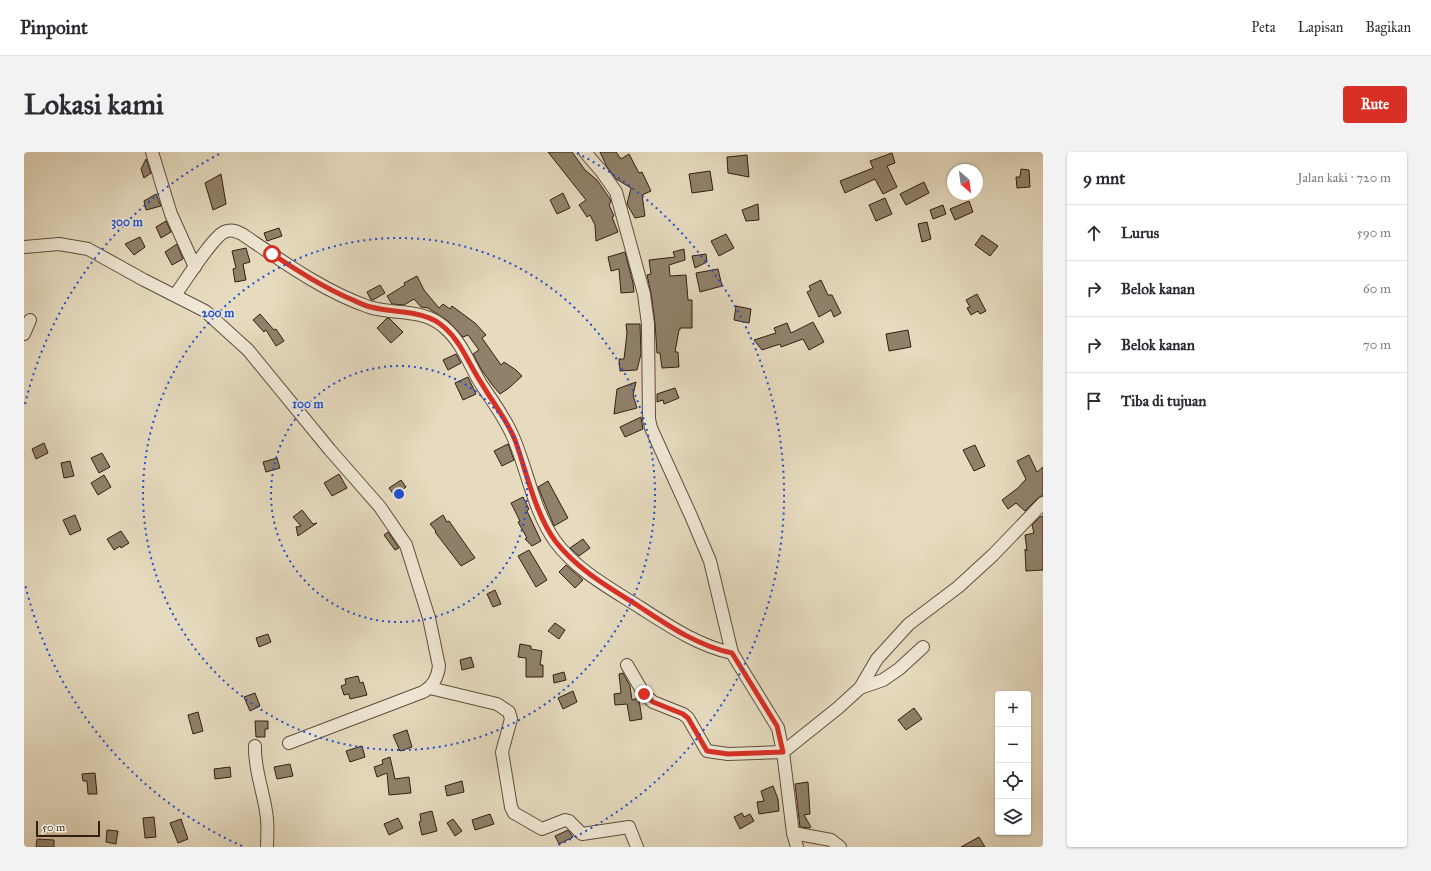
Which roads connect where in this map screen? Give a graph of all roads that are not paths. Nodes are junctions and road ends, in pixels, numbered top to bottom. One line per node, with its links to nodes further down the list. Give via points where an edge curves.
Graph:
1 (152, 152): 4 (street, via 171,214)
2 (585, 152): 10 (street, via 616,194 644,294 648,324 650,424 710,561)
3 (24, 247): 5 (street, via 59,244 88,249)
4 (195, 267): 5 (street); 10 (street, via 221,234 233,230 335,292 370,307 421,315 441,324 460,345 481,384 499,409 514,438 541,515 562,549 590,575 664,623 708,646)
5 (175, 295): 12 (street, via 206,311 248,350 380,507 406,545 429,618 437,659 438,670)
6 (30, 320): 7 (street)
7 (24, 334)
8 (1043, 504): 13 (street, via 958,587 909,624 877,659)
9 (923, 647): 13 (street, via 899,670 883,680)
10 (732, 653): 16 (street, via 777,726)
11 (627, 665): 16 (street, via 644,694 653,702 688,718 707,751 728,754)
12 (430, 688): 14 (street); 19 (street, via 497,704 509,712 511,719 502,752 514,813 542,829 565,820 569,821 582,834 629,827)
13 (860, 688): 16 (street)
14 (289, 743)
15 (255, 746): 18 (street, via 267,818)
16 (783, 752): 17 (street)
17 (793, 832): 20 (street); 21 (street, via 828,839)
18 (266, 847)
19 (637, 847)
20 (797, 847)
21 (840, 847)

